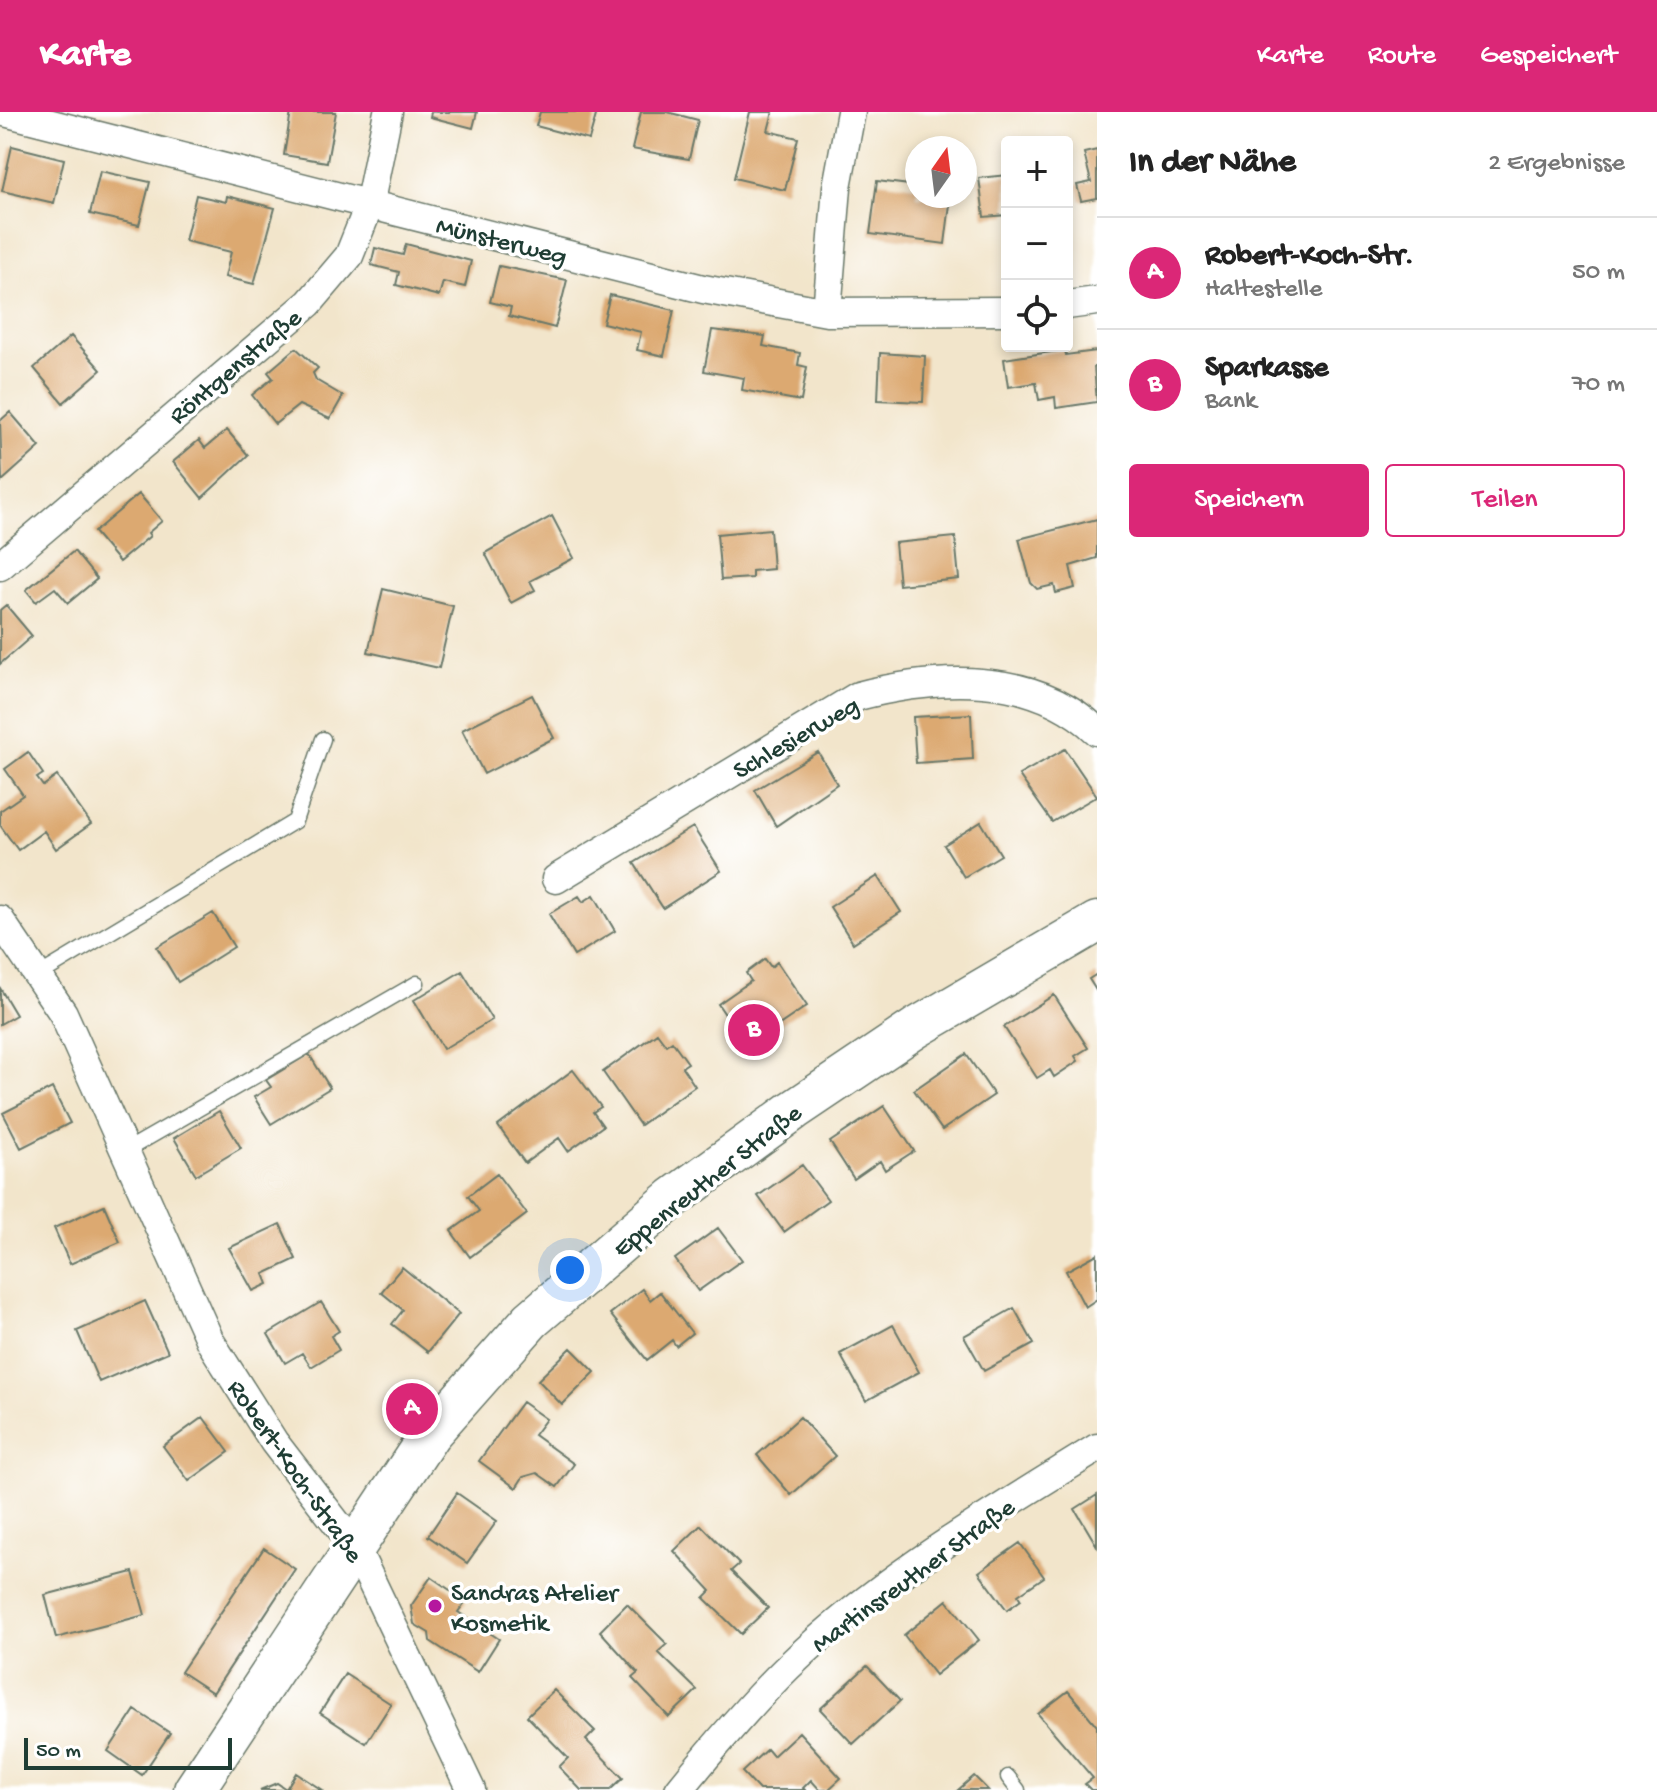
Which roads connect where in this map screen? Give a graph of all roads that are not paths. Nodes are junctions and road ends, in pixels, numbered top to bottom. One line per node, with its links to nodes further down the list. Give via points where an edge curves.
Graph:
1 (4, 112): 4 (street, Münsterweg)
2 (388, 112): 4 (street, Röntgenstraße)
3 (851, 112): 8 (street, via 837,187)
4 (369, 206): 8 (street, Münsterweg, via 703,289); 9 (street, Röntgenstraße, via 349,256 309,303)
5 (1097, 301): 6 (street)
6 (1073, 304)
7 (1001, 311): 8 (street, Münsterweg)
8 (827, 312)
9 (0, 566)
10 (1097, 731): 12 (street, Schlesierweg, via 1053,701 967,681 905,684 858,696)
11 (323, 739): 15 (lane, via 295,821)
12 (556, 879)
13 (0, 920): 15 (street, Robert-Koch-Straße)
14 (1097, 922): 19 (main road, Eppenreuther Straße, via 916,1028 673,1198 531,1320 436,1426)
15 (39, 975): 17 (street, Robert-Koch-Straße, via 63,1013)
16 (417, 983): 17 (lane)
17 (127, 1150): 19 (street, Robert-Koch-Straße, via 210,1341 274,1442)
18 (1097, 1448): 23 (street, Martinsreuther Straße, via 961,1533 869,1599 789,1666)
19 (355, 1547): 21 (main road, Eppenreuther Straße); 22 (street, Robert-Koch-Straße)
20 (1008, 1777): 24 (lane)
21 (194, 1790)
22 (471, 1790)
23 (679, 1790)
24 (1018, 1790)

